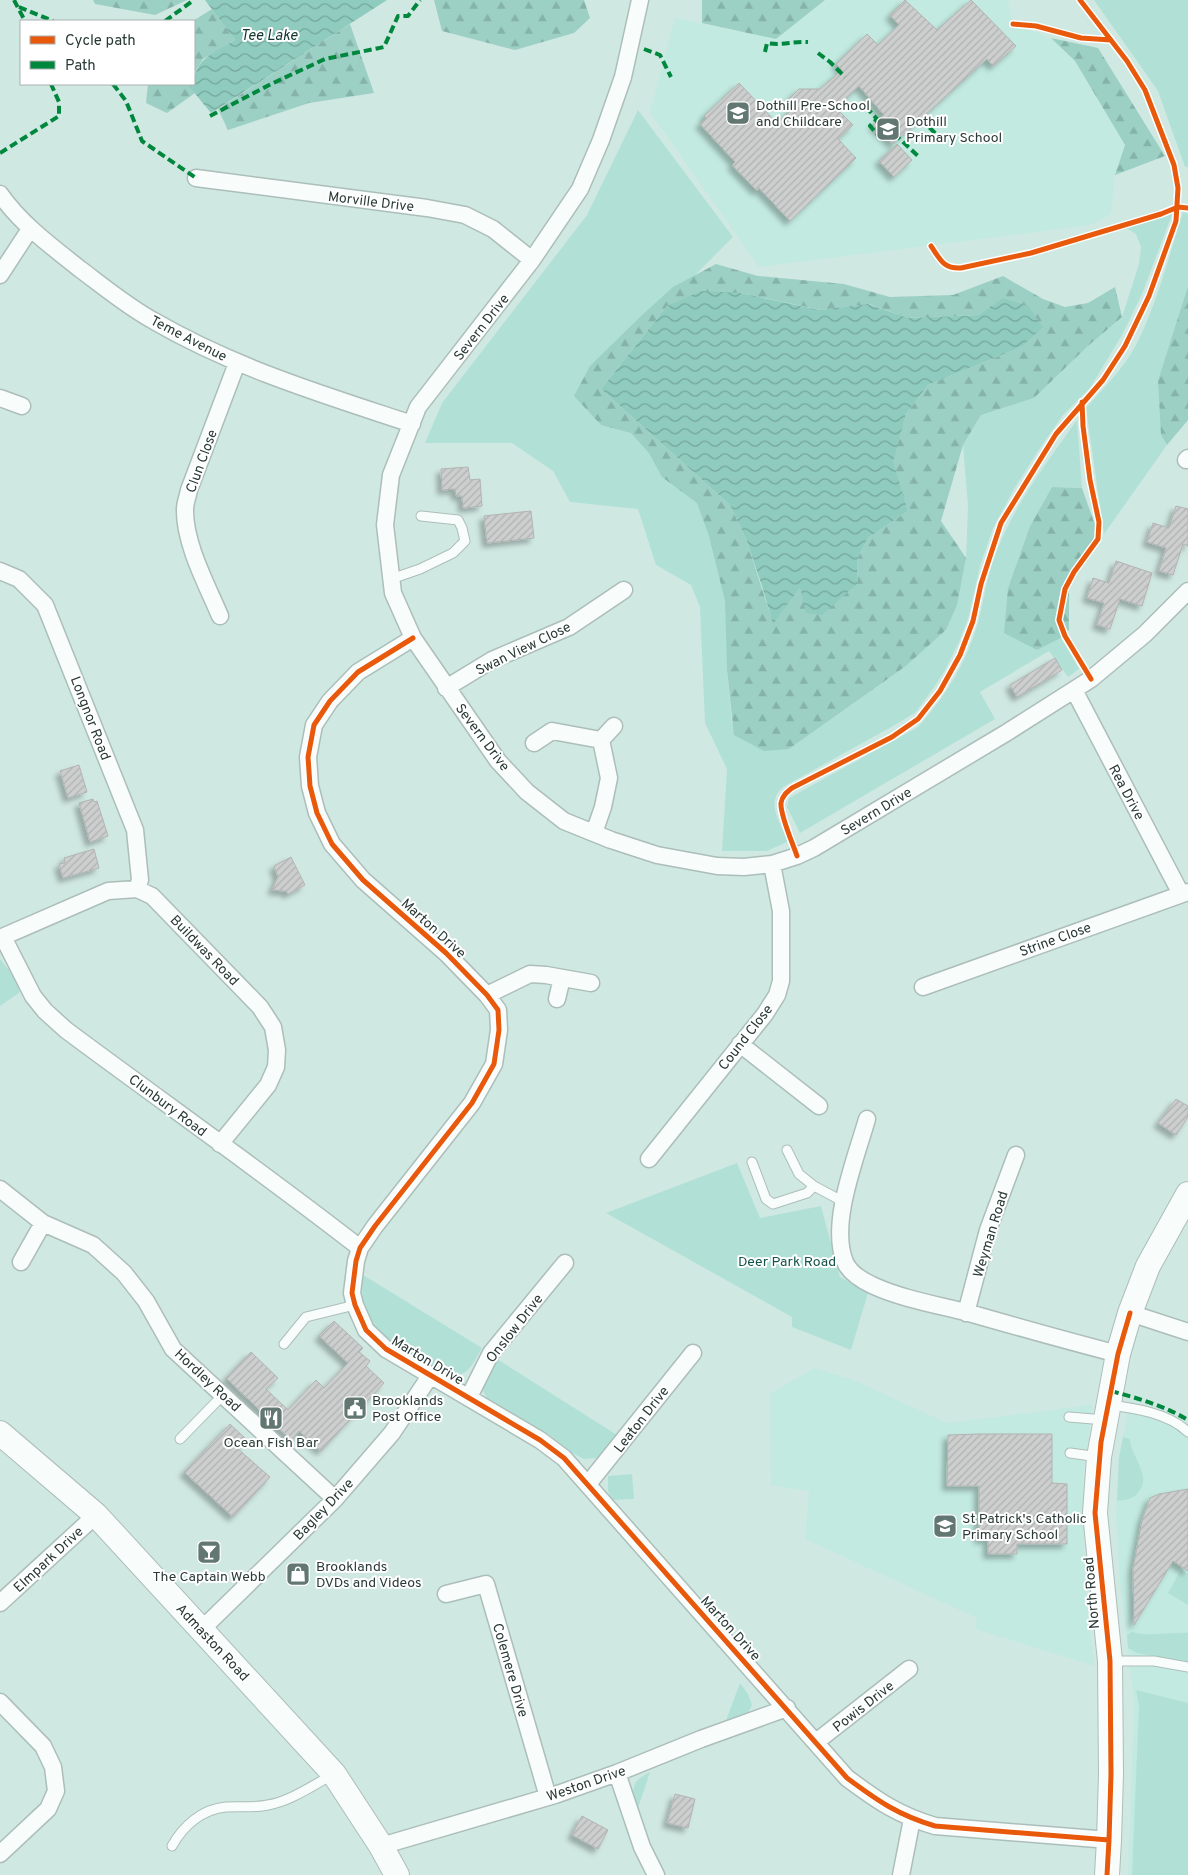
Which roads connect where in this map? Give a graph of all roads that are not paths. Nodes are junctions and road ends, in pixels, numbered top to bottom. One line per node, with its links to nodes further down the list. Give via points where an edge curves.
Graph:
1 (640, 0): 5 (street, Severn Drive, via 623,77 602,140 580,189)
2 (196, 178): 5 (street, Morville Drive, via 465,215 493,229)
3 (0, 194): 4 (street, Teme Avenue)
4 (30, 229): 6 (street); 7 (street, Teme Avenue, via 154,321)
5 (532, 260): 10 (street, Severn Drive, via 418,407)
6 (0, 275)
7 (237, 363): 10 (street, Teme Avenue); 16 (street, Clun Close, via 185,508 195,555)
8 (0, 398): 9 (street)
9 (22, 406)
10 (412, 424): 13 (street, Severn Drive, via 391,475 385,525)
11 (421, 516): 13 (lane, via 458,520 464,540 453,553)
12 (0, 571): 25 (street, Longnor Road, via 19,579 45,605 135,830 140,880)
13 (391, 580): 17 (street, Severn Drive, via 392,594)
14 (624, 590): 18 (street, Swan View Close, via 569,627 492,660)
15 (1188, 591): 19 (street, Severn Drive, via 1144,634)
16 (220, 616)
17 (413, 638): 18 (street, Severn Drive); 31 (street, Marton Drive, via 358,672 330,701 314,725 308,757 310,786 317,813 332,844 363,880)
18 (446, 688): 23 (street, Severn Drive, via 498,761 527,792 564,821)
19 (1074, 690): 24 (street, Severn Drive, via 814,848); 26 (street, Rea Drive)
20 (614, 726): 21 (street)
21 (601, 740): 22 (street, via 552,731); 23 (street, via 609,778)
22 (534, 743)
23 (594, 834): 24 (street, Severn Drive, via 657,855 708,865 744,867)
24 (772, 864): 33 (street, Cound Close, via 781,910 781,981 777,995)
25 (137, 889): 27 (street, via 108,891); 36 (street, Buildwas Road, via 152,896 260,1007 273,1027 277,1050 271,1079)
26 (1185, 893): 30 (street, Strine Close)
27 (1, 938): 36 (street, Clunbury Road, via 45,1012)
28 (562, 978): 29 (street); 31 (street, via 530,974); 32 (street)
29 (592, 983)
30 (923, 987)
31 (488, 995): 46 (street, Marton Drive, via 498,1010 494,1064 472,1103)
32 (558, 999)
33 (740, 1044): 34 (street); 39 (street, Cound Close)
34 (819, 1106)
35 (867, 1119): 44 (street)
36 (220, 1144): 46 (street, Clunbury Road)
37 (787, 1150): 41 (lane, via 799,1174)
38 (1016, 1156): 50 (street, Weyman Road, via 988,1230)
39 (649, 1159)
40 (752, 1162): 41 (lane, via 766,1198 773,1204 807,1193)
41 (814, 1186): 44 (lane)
42 (0, 1189): 45 (street, Hordley Road)
43 (1188, 1194): 51 (street, North Road, via 1148,1266)
44 (844, 1202): 50 (street, via 840,1225 842,1251 846,1265 856,1275 875,1286)
45 (42, 1223): 47 (street); 57 (street, Hordley Road, via 93,1245 124,1273 146,1301 173,1349)
46 (360, 1248): 49 (street, Marton Drive, via 353,1280)
47 (21, 1262)
48 (565, 1263): 58 (street, Onslow Drive, via 491,1353)
49 (355, 1305): 53 (lane, via 306,1317); 56 (street, Marton Drive, via 366,1330 386,1349)
50 (966, 1313): 55 (street)
51 (1130, 1313): 52 (street); 55 (street, North Road)
52 (1188, 1332)
53 (284, 1344)
54 (693, 1353): 66 (street, Leaton Drive)
55 (1118, 1354): 59 (street, North Road)
56 (430, 1376): 58 (street, Marton Drive); 67 (street, Bagley Drive, via 392,1433)
57 (223, 1395): 63 (lane); 67 (street, Hordley Road)
58 (469, 1397): 66 (street, Marton Drive, via 540,1440 564,1458)
59 (1107, 1413): 60 (lane); 61 (lane, via 1144,1411 1179,1423); 65 (street, North Road)
60 (1069, 1417)
61 (1188, 1432)
62 (0, 1434): 68 (street, Admaston Road)
63 (180, 1438)
64 (1070, 1453): 65 (lane)
65 (1099, 1457): 72 (street, North Road, via 1095,1513)
66 (588, 1484): 76 (street, Marton Drive)
67 (335, 1499): 71 (street, Bagley Drive)
68 (96, 1515): 70 (street, Elmpark Drive); 71 (street, Admaston Road)
69 (446, 1594): 80 (street, Colemere Drive, via 486,1584)
70 (0, 1603)
71 (201, 1630): 79 (street, Admaston Road)
72 (1110, 1661): 73 (lane, via 1154,1661); 82 (street, North Road)
73 (1188, 1667)
74 (909, 1669): 77 (street, Powis Drive)
75 (0, 1702): 85 (street, via 43,1746 53,1767 56,1791 48,1809)
76 (786, 1708): 77 (street, Marton Drive); 78 (street, Weston Drive)
77 (816, 1742): 81 (street, Marton Drive, via 847,1778 878,1801)
78 (617, 1773): 80 (street, Weston Drive); 87 (street, via 642,1847)
79 (334, 1774): 83 (lane, via 269,1805 210,1811 191,1821); 84 (street, Admaston Road)
80 (548, 1797): 84 (street, Weston Drive)
81 (912, 1819): 82 (street, Marton Drive, via 935,1826); 88 (street)
82 (1109, 1840): 89 (street, North Road)
83 (172, 1846)
84 (381, 1846): 86 (street, Admaston Road)
85 (0, 1854)
86 (398, 1875)
87 (656, 1875)
88 (902, 1875)
89 (1106, 1875)

